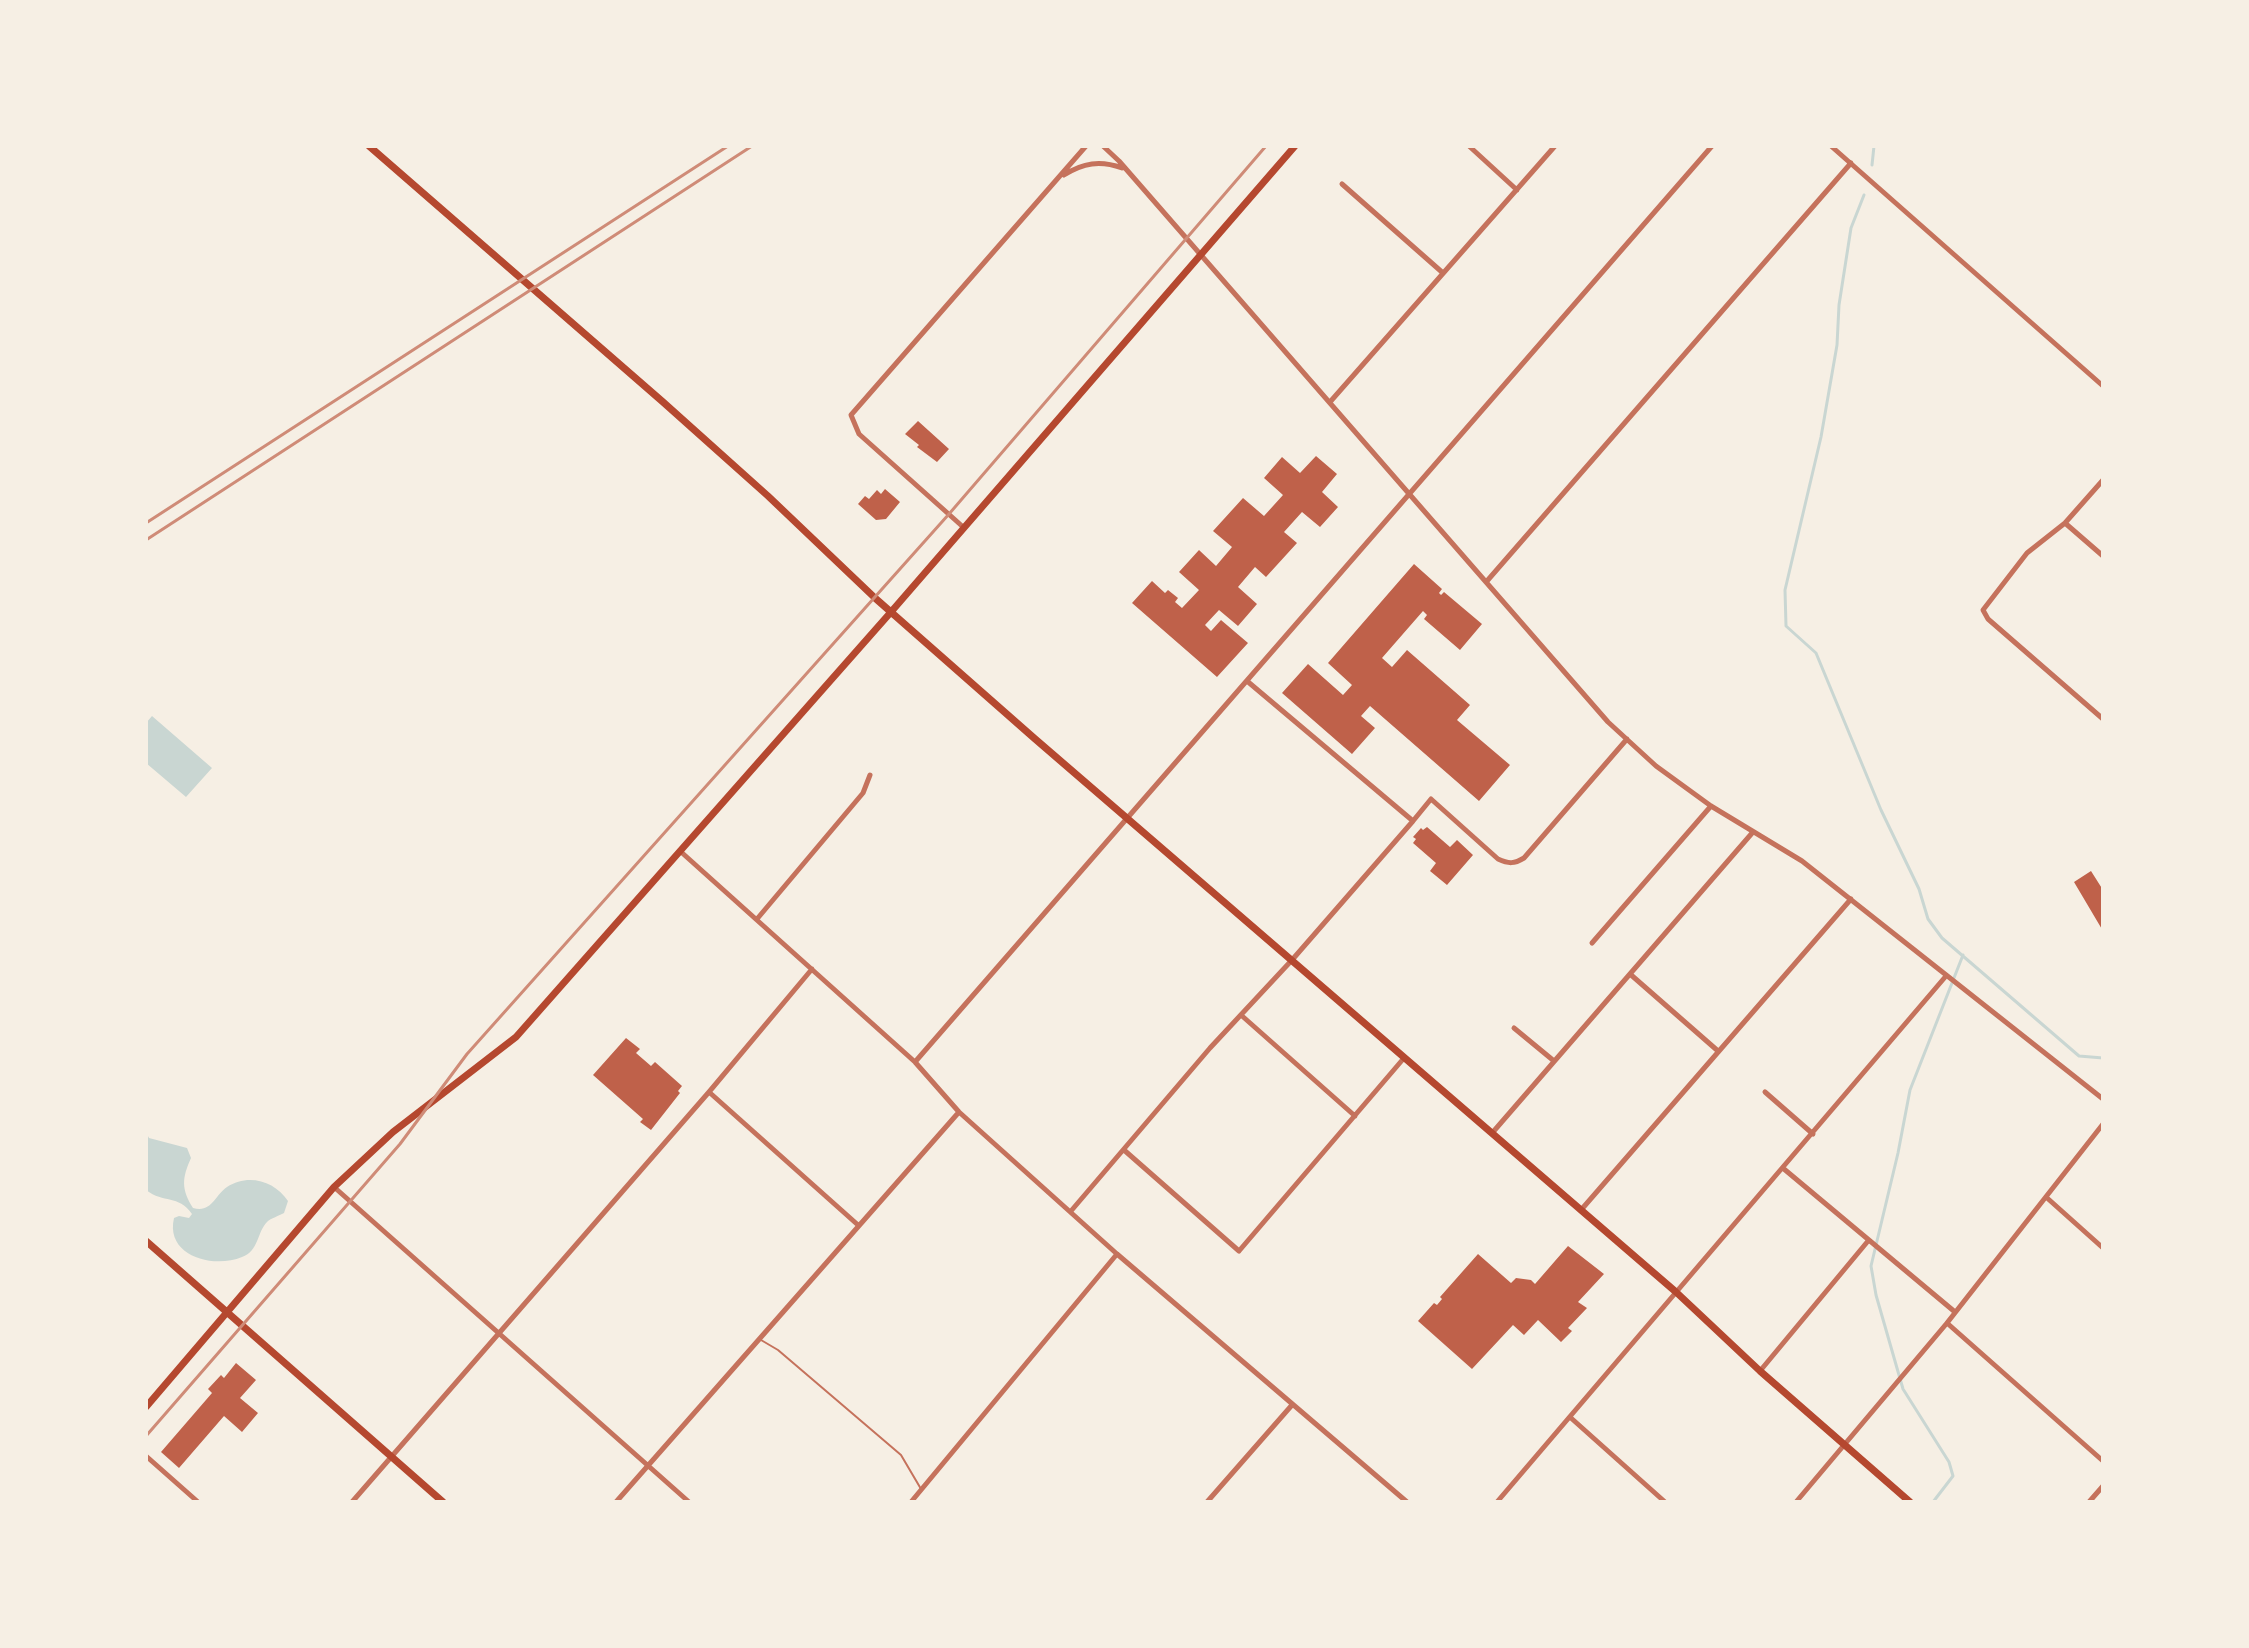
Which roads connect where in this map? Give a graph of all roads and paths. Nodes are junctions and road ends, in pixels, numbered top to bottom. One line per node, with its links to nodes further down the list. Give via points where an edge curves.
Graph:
1 (369, 146): 24 (main road, via 663,402)
2 (1086, 146): 12 (street)
3 (1103, 146): 10 (street)
4 (1295, 146): 14 (main road)
5 (1469, 146): 13 (street)
6 (1555, 146): 13 (street)
7 (1712, 146): 19 (street)
8 (1831, 146): 9 (street)
9 (1851, 163): 16 (street); 23 (street)
10 (1126, 169): 12 (street, via 1105,162 1089,164); 14 (street)
11 (1342, 184): 15 (street)
12 (1051, 186): 21 (street, via 851,415 859,434)
13 (1517, 190): 15 (street)
14 (1199, 255): 17 (street); 21 (main road)
15 (1444, 273): 17 (street)
16 (2103, 386)
17 (1330, 402): 19 (street)
18 (2103, 480): 20 (street)
19 (1409, 495): 23 (street); 25 (street)
20 (2065, 523): 22 (street); 26 (street, via 2027,553 1983,610)
21 (962, 526): 24 (main road)
22 (2103, 556)
23 (1487, 581): 27 (street)
24 (891, 612): 30 (main road); 33 (main road)
25 (1247, 681): 30 (street); 31 (street)
26 (2103, 719)
27 (1627, 739): 29 (street); 31 (street, via 1516,863 1498,859 1431,799)
28 (870, 775): 35 (street, via 863,793)
29 (1711, 806): 32 (street); 36 (street)
30 (1128, 820): 37 (main road); 46 (street)
31 (1413, 821): 37 (street)
32 (1753, 832): 34 (street); 39 (street)
33 (680, 851): 35 (street); 57 (main road, via 516,1037 393,1132)
34 (1851, 899): 40 (street); 43 (street)
35 (757, 919): 38 (street)
36 (1592, 943)
37 (1292, 960): 41 (street); 44 (main road)
38 (812, 969): 46 (street); 47 (street)
39 (1630, 974): 43 (street); 45 (street)
40 (1946, 976): 49 (street); 54 (street)
41 (1241, 1015): 51 (street); 55 (street)
42 (1514, 1028): 45 (street)
43 (1718, 1051): 60 (street)
44 (1405, 1057): 51 (street); 53 (main road)
45 (1554, 1061): 53 (street)
46 (915, 1062): 50 (street)
47 (709, 1092): 61 (street); 70 (street)
48 (1765, 1092): 54 (street)
49 (2103, 1099)
50 (959, 1112): 59 (street); 61 (street)
51 (1355, 1116): 55 (street, via 1239,1251)
52 (2103, 1124): 58 (street)
53 (1493, 1132): 60 (main road)
54 (1813, 1134): 56 (street)
55 (1124, 1150): 59 (street)
56 (1784, 1169): 63 (street); 66 (street)
57 (334, 1187): 67 (main road); 70 (street)
58 (2046, 1197): 64 (street); 68 (street)
59 (1071, 1211): 65 (street)
60 (1580, 1211): 66 (main road)
61 (858, 1225): 71 (street)
62 (146, 1241): 67 (main road)
63 (1868, 1241): 68 (street); 72 (street)
64 (2103, 1248)
65 (1117, 1254): 73 (street); 82 (street)
66 (1676, 1292): 72 (main road); 75 (street)
67 (226, 1311): 74 (main road); 78 (main road)
68 (1955, 1312): 69 (street)
69 (1947, 1323): 76 (street); 79 (street)
70 (498, 1335): 78 (street); 80 (street)
71 (760, 1339): 80 (street); 82 (lane, via 901,1455)
72 (1760, 1371): 76 (main road)
73 (1292, 1405): 89 (street); 90 (street)
74 (146, 1407)
75 (1571, 1418): 91 (street); 92 (street)
76 (1845, 1445): 93 (street); 94 (main road)
77 (146, 1456): 83 (street)
78 (392, 1457): 84 (street); 85 (main road)
79 (2103, 1461)
80 (647, 1466): 86 (street); 87 (street)
81 (2103, 1486): 95 (street)
82 (921, 1490): 88 (street)
83 (198, 1502)
84 (352, 1502)
85 (443, 1502)
86 (616, 1502)
87 (689, 1502)
88 (911, 1502)
89 (1207, 1502)
90 (1407, 1502)
91 (1497, 1502)
92 (1665, 1502)
93 (1796, 1502)
94 (1910, 1502)
95 (2089, 1502)

